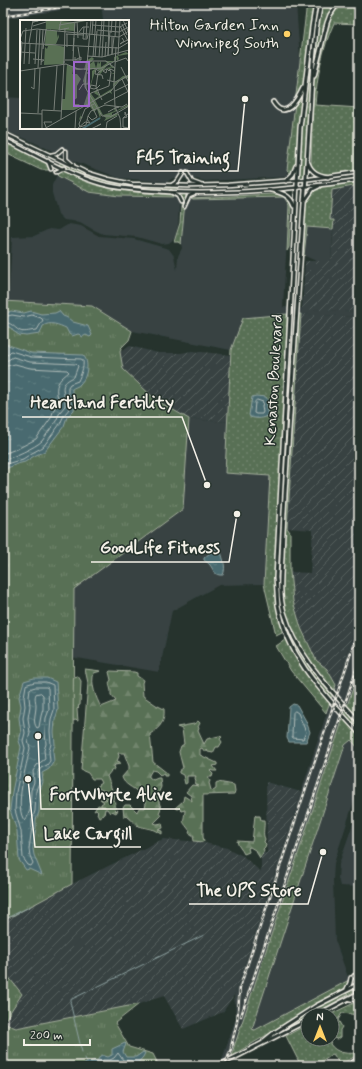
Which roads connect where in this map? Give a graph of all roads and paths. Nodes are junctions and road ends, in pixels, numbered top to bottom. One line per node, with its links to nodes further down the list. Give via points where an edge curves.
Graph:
1 (316, 3): 4 (main road, Kenaston Boulevard)
2 (321, 3): 5 (main road, Kenaston Boulevard)
3 (338, 3): 5 (main road, via 327,23)
4 (304, 85): 6 (main road, via 290,108 281,109); 14 (main road, Kenaston Boulevard)
5 (311, 89): 12 (main road, Kenaston Boulevard)
6 (273, 102)
7 (3, 133): 11 (main road)
8 (3, 139): 13 (main road)
9 (62, 149): 11 (main road, via 53,155)
10 (66, 151): 17 (main road, via 68,161)
11 (45, 153): 17 (main road)
12 (307, 158): 22 (main road, via 316,174); 24 (main road, Kenaston Boulevard)
13 (48, 161): 15 (main road); 16 (main road)
14 (298, 161): 23 (main road, Kenaston Boulevard); 26 (main road, via 293,174)
15 (64, 168): 18 (main road); 33 (main road, via 118,188)
16 (51, 169)
17 (78, 169): 27 (main road, via 132,184)
18 (56, 172)
19 (359, 172): 22 (main road)
20 (183, 173): 27 (main road, via 178,182)
21 (187, 173): 28 (main road, via 192,182)
22 (328, 177): 24 (main road)
23 (296, 180): 24 (main road); 26 (main road); 31 (main road, Kenaston Boulevard)
24 (306, 180): 30 (main road, Kenaston Boulevard)
25 (359, 180): 29 (main road)
26 (286, 181): 28 (main road)
27 (170, 186): 28 (main road)
28 (202, 186)
29 (319, 186): 30 (main road); 36 (main road, via 309,193)
30 (305, 187): 31 (main road); 36 (main road, Kenaston Boulevard)
31 (296, 188): 32 (main road); 38 (main road, Kenaston Boulevard)
32 (271, 190): 34 (main road); 38 (main road, via 287,195)
33 (168, 192): 34 (main road); 35 (main road, via 178,196)
34 (200, 193): 37 (main road, via 189,196)
35 (181, 202)
36 (304, 203): 39 (main road, Kenaston Boulevard, via 291,378 282,598 288,624 301,652)
37 (184, 207)
38 (295, 207): 40 (main road, Kenaston Boulevard, via 276,558 278,604 285,632 297,657)
39 (359, 722)
40 (359, 733)
41 (359, 979): 43 (main road, via 352,977)
42 (358, 985): 43 (main road); 44 (main road)
43 (347, 990): 49 (main road, via 316,1006)
44 (359, 994): 45 (main road)
45 (348, 999): 46 (main road); 47 (main road)
46 (359, 1000)
47 (332, 1007)
48 (300, 1024): 49 (main road)
49 (264, 1041): 51 (main road)
50 (359, 1058): 52 (main road)
51 (218, 1066)
52 (347, 1066)

